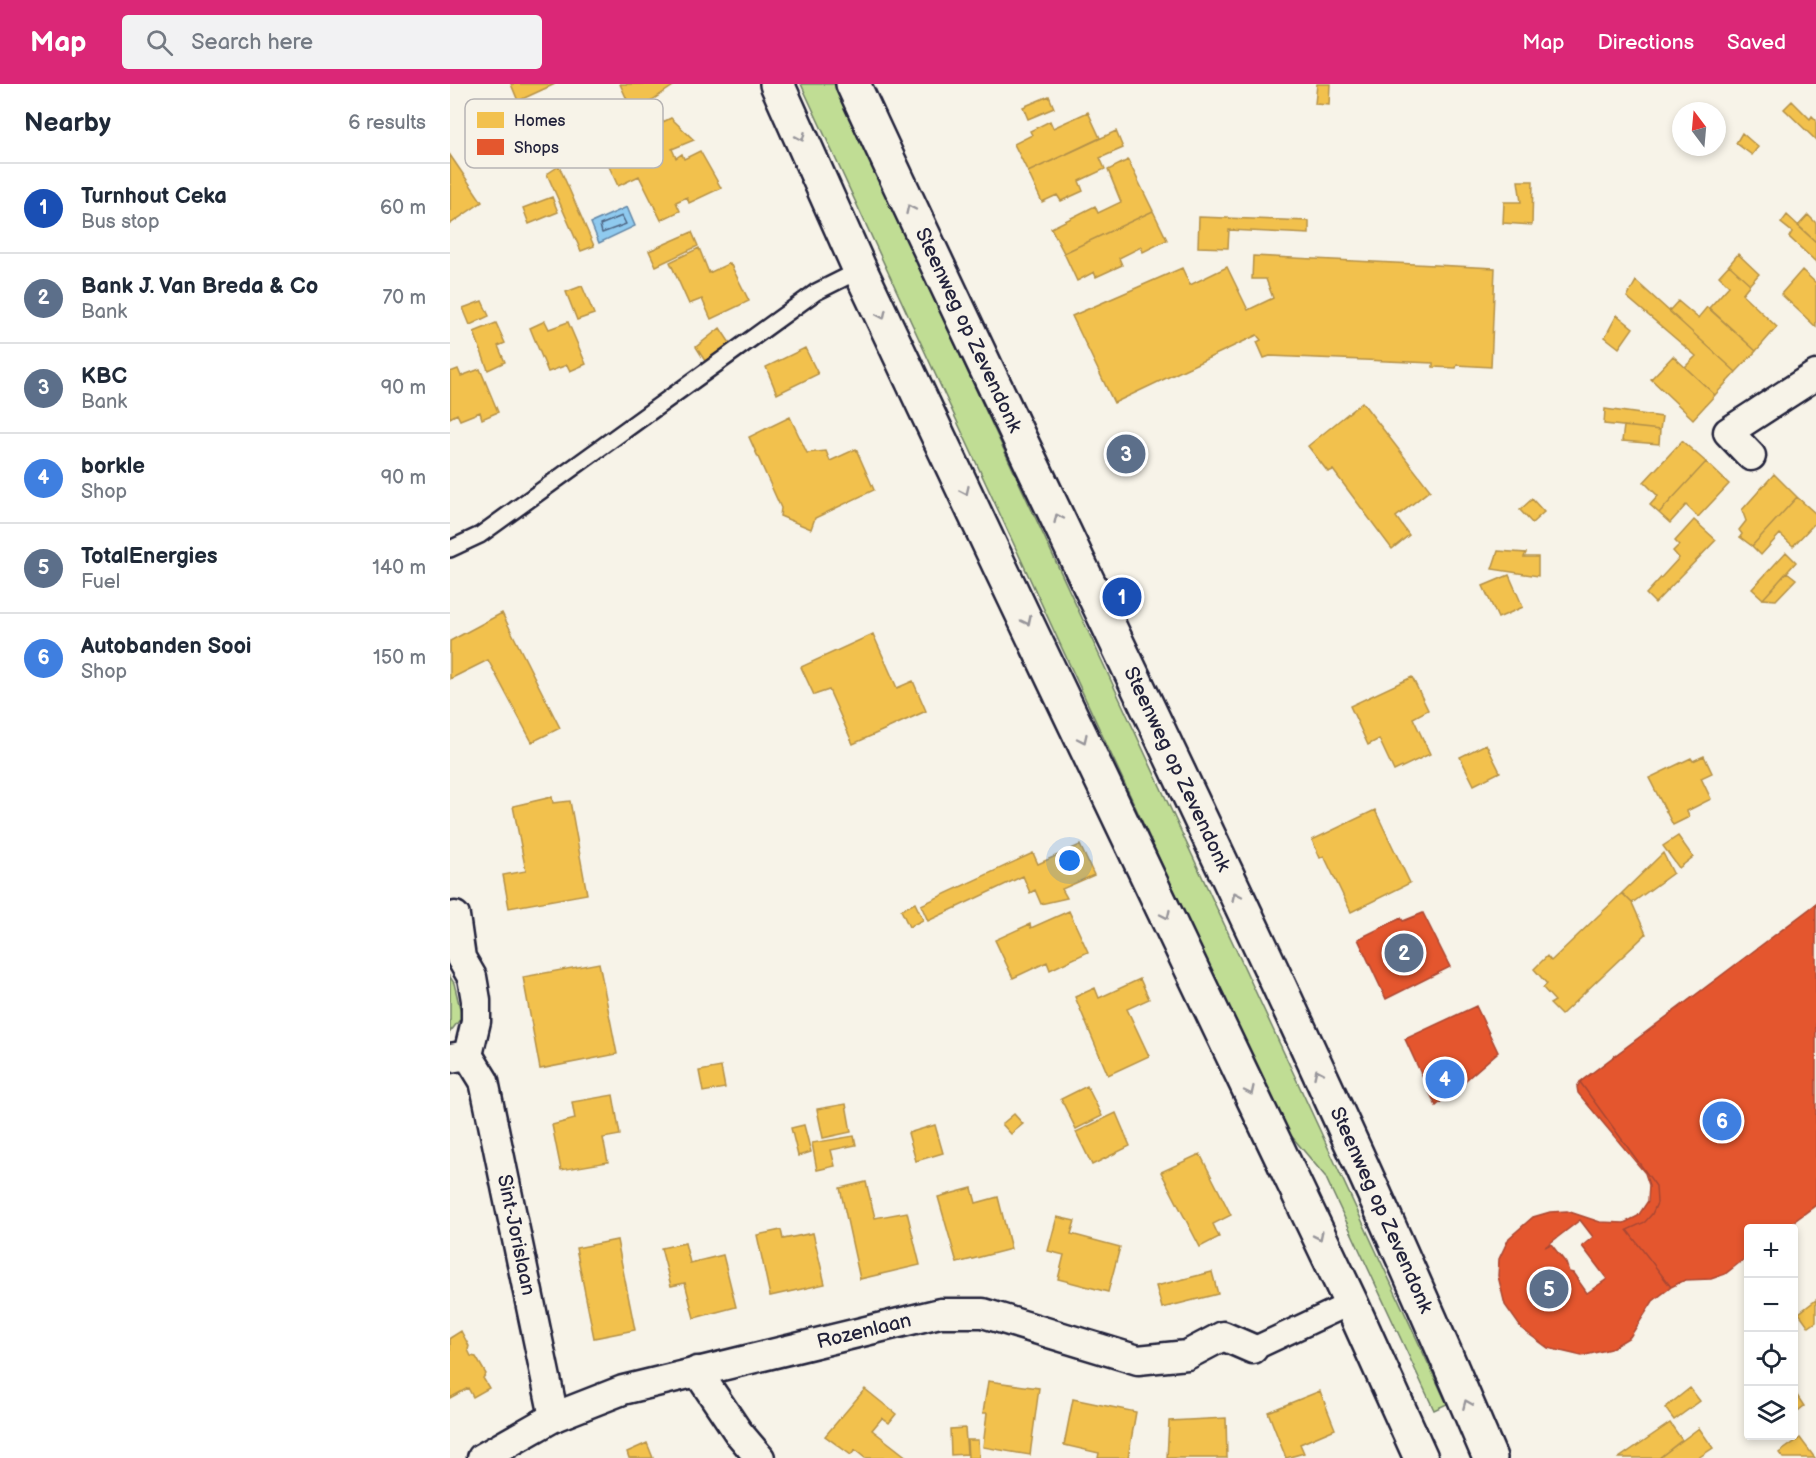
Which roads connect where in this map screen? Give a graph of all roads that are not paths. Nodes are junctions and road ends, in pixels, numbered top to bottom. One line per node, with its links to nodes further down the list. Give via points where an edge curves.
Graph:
1 (777, 84): 3 (main road, one-way to 3)
2 (853, 84): 16 (main road, Steenweg op Zevendonk, one-way to 2, via 1428,1313 1135,678)
3 (860, 270): 6 (lane, via 816,292 480,535); 9 (main road, one-way to 9)
4 (1816, 375): 5 (street, via 1728,432)
5 (1751, 456)
6 (450, 549)
7 (455, 916): 8 (street, Sint-Jorislaan, via 461,958 472,977 476,1000 476,1021)
8 (459, 1057): 12 (street, Sint-Jorislaan, via 484,1082)
9 (1351, 1303): 10 (street); 15 (main road)
10 (1253, 1349): 11 (street, Rozenlaan, via 1223,1336 1187,1355 1138,1359 983,1313 940,1313)
11 (697, 1371): 12 (street, Rozenlaan, via 623,1390); 14 (street)
12 (554, 1417): 13 (street, Rozenlaan)
13 (482, 1458)
14 (760, 1458)
15 (1421, 1458)
16 (1490, 1458)

